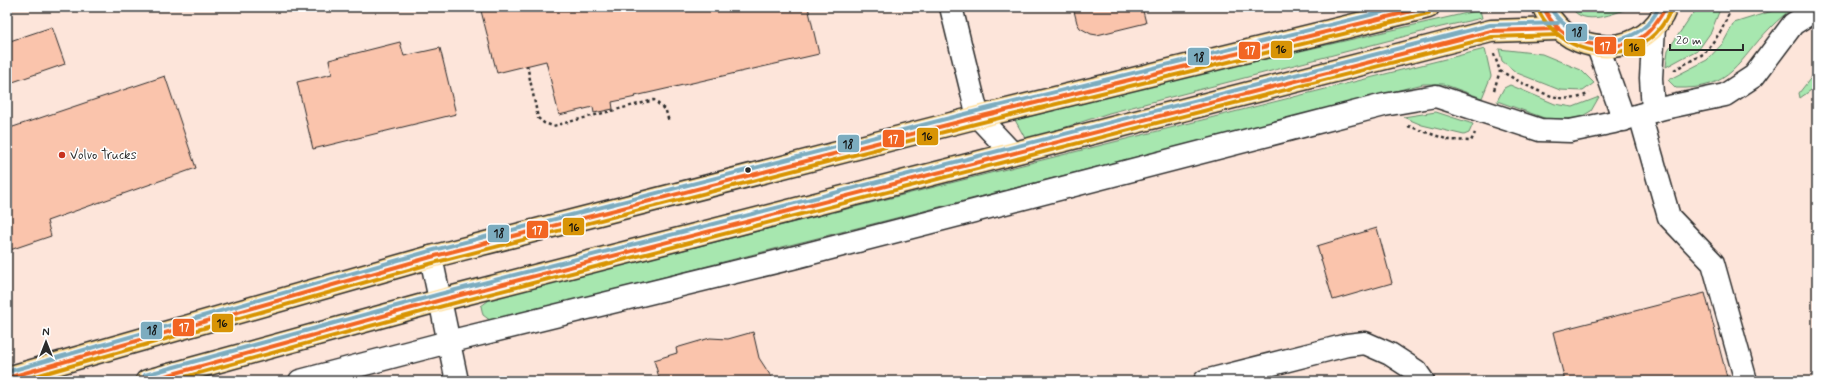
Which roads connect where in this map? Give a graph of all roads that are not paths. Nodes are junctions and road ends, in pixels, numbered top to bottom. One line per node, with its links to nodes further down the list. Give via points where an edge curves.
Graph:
1 (951, 7): 10 (street)
2 (1428, 7): 10 (main road)
3 (1544, 7): 7 (main road)
4 (1666, 7): 6 (main road)
5 (1817, 9): 9 (street, via 1793,24 1754,76 1725,95)
6 (1654, 27): 8 (main road, via 1638,40 1618,47); 9 (street, via 1651,78)
7 (1558, 29): 8 (main road, via 1577,41); 11 (main road, via 1491,31)
8 (1598, 47): 9 (street)
9 (1639, 116): 14 (street, via 1570,131 1540,130 1436,96 1391,104 792,258); 21 (street, via 1669,217 1713,263)
10 (978, 117): 11 (street); 12 (main road)
11 (1012, 153): 13 (main road)
12 (431, 256): 13 (street); 15 (main road)
13 (441, 300): 14 (street); 16 (main road)
14 (448, 342): 17 (street); 18 (street)
15 (7, 378)
16 (147, 381)
17 (300, 381)
18 (456, 381)
19 (1205, 381): 20 (street, via 1347,345 1365,343 1390,354 1416,371)
20 (1423, 381)
21 (1746, 381)

